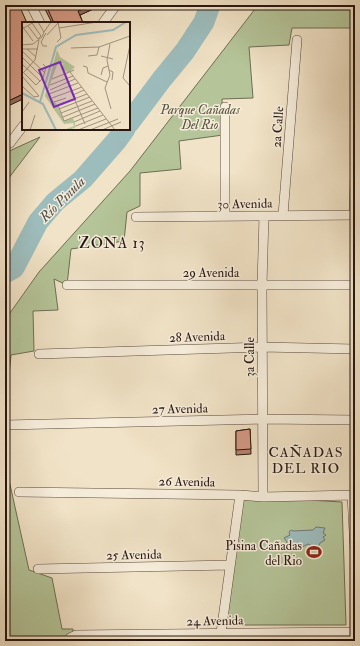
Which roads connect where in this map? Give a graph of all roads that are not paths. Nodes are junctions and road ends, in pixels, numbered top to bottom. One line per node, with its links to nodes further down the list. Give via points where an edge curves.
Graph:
1 (31, 5): 3 (street)
2 (116, 5): 4 (street)
3 (40, 22)
4 (104, 22)
5 (297, 40): 11 (street, 2a Calle)
6 (225, 106): 13 (street)
7 (22, 127): 9 (street)
8 (5, 133): 9 (street)
9 (7, 144)
10 (355, 179): 12 (street)
11 (283, 215): 12 (street, 30 Avenida); 14 (street, 30 Avenida)
12 (354, 215)
13 (225, 216): 14 (street, 30 Avenida); 15 (street, 30 Avenida)
14 (264, 216): 17 (street, 3a Calle)
15 (136, 217)
16 (66, 285): 17 (street, 29 Avenida)
17 (262, 285): 18 (street, 29 Avenida); 19 (street, 3a Calle)
18 (355, 285)
19 (262, 347): 20 (street, 28 Avenida); 21 (street, 28 Avenida); 22 (street, 3a Calle)
20 (355, 349)
21 (39, 354)
22 (263, 419): 23 (street, 27 Avenida); 24 (street, 27 Avenida); 28 (street, 3a Calle)
23 (355, 420)
24 (5, 424)
25 (19, 492): 26 (street, 26 Avenida)
26 (240, 495): 28 (street, 26 Avenida); 30 (street)
27 (353, 495): 28 (street, 26 Avenida); 29 (street)
28 (263, 497)
29 (355, 551)
30 (230, 565): 31 (street, 25 Avenida); 32 (street)
31 (38, 569)
32 (222, 633): 33 (street, 24 Avenida); 34 (street, 24 Avenida, via 76,635)
33 (349, 635)
34 (68, 641)

